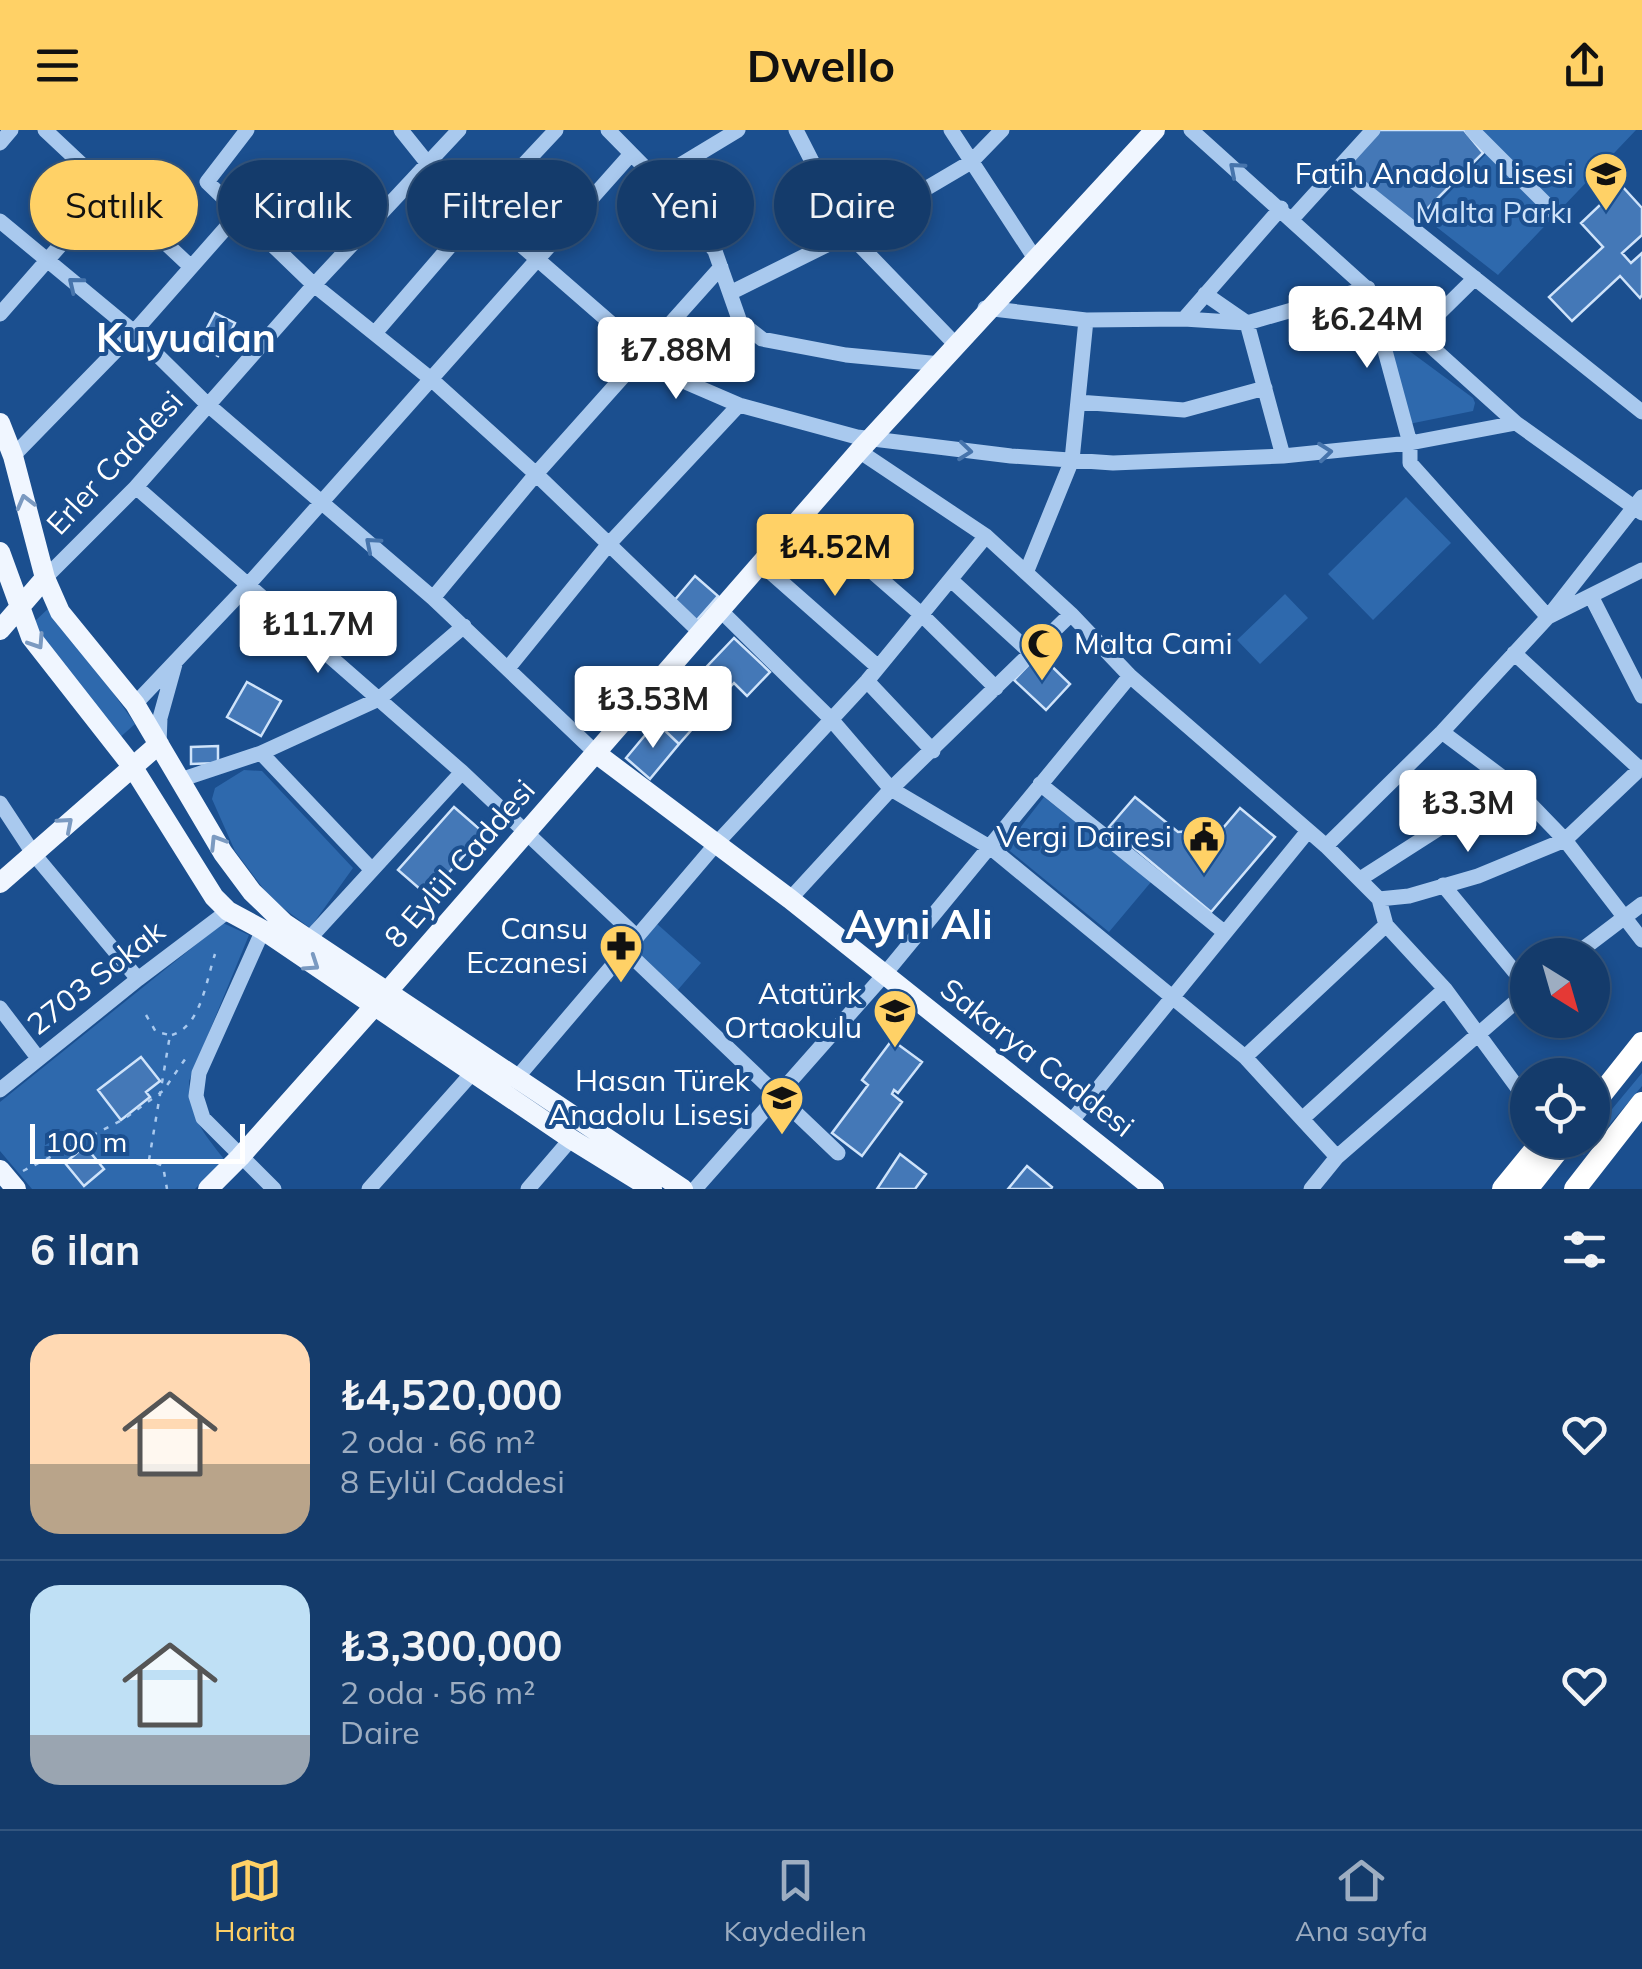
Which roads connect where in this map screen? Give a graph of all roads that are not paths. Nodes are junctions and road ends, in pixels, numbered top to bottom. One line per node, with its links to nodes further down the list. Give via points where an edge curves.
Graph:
1 (11, 130): 17 (street)
2 (44, 130): 19 (street)
3 (401, 130): 21 (street)
4 (458, 130): 22 (street, Erler Caddesi)
5 (556, 130): 23 (street)
6 (608, 130): 18 (street)
7 (738, 130): 25 (street)
8 (796, 130): 26 (street)
9 (951, 130): 27 (street)
10 (1002, 130): 27 (street)
11 (1141, 130): 45 (main road)
12 (1155, 130): 45 (main road, 8 Eylül Caddesi)
13 (1191, 130): 33 (street, one-way to 13)
14 (1374, 130): 29 (street)
15 (1472, 130): 34 (street)
16 (240, 133): 20 (street)
17 (0, 143)
18 (632, 154): 24 (street); 46 (street)
19 (75, 160)
20 (222, 160)
21 (426, 160)
22 (432, 160)
23 (528, 160)
24 (638, 160)
25 (688, 160)
26 (811, 160)
27 (972, 162): 30 (street); 45 (street)
28 (218, 166): 32 (street, via 207,182)
29 (1338, 168): 33 (street); 50 (street)
30 (931, 186)
31 (407, 187): 51 (street, Erler Caddesi)
32 (218, 192)
33 (1286, 213): 52 (street); 54 (street)
34 (1558, 216)
35 (0, 222): 47 (street)
36 (218, 236): 48 (street)
37 (57, 250): 47 (street)
38 (174, 250): 48 (street)
39 (279, 250): 51 (street)
40 (447, 250): 61 (street)
41 (528, 250): 46 (street)
42 (713, 250): 49 (street)
43 (817, 250): 53 (street)
44 (864, 250): 63 (street)
45 (1033, 255): 55 (main road, 8 Eylül Caddesi)
46 (539, 260): 64 (street); 66 (street)
47 (47, 261): 56 (street); 60 (street, one-way to 47)
48 (192, 266): 60 (street)
49 (721, 267): 53 (street); 64 (street)
50 (1474, 278): 62 (street); 71 (street)
51 (314, 284): 61 (street); 69 (street, Erler Caddesi)
52 (1368, 288): 59 (street); 62 (street); 75 (street)
53 (730, 293): 65 (street, via 740,322 762,338)
54 (1205, 294): 57 (street); 59 (street)
55 (985, 308): 58 (street); 63 (main road, 8 Eylül Caddesi)
56 (0, 314)
57 (1184, 319): 58 (street); 59 (street)
58 (1086, 320): 68 (street)
59 (1247, 323): 67 (street)
60 (134, 332): 69 (street); 76 (street)
61 (374, 333): 66 (street)
62 (1418, 334): 72 (street)
63 (954, 343): 65 (main road, 8 Eylül Caddesi)
64 (644, 352): 70 (street, via 688,383); 79 (street)
65 (935, 363): 74 (main road, 8 Eylül Caddesi)
66 (430, 379): 79 (street); 81 (street)
67 (1265, 388): 68 (street, via 1184,410); 77 (street)
68 (1078, 402): 78 (street)
69 (207, 404): 80 (street, Erler Caddesi); 81 (street)
70 (740, 405): 74 (street); 85 (street)
71 (1642, 412)
72 (1516, 423): 75 (street); 82 (street)
73 (0, 424): 76 (main road)
74 (861, 443): 78 (street, one-way to 78); 83 (main road, 8 Eylül Caddesi); 84 (street); 102 (main road)
75 (1410, 443): 77 (street, one-way to 75); 99 (street, via 1410,463)
76 (13, 456): 90 (main road, one-way to 76)
77 (1283, 456): 78 (street)
78 (1072, 460): 89 (street)
79 (536, 474): 85 (street); 94 (street)
80 (136, 487): 90 (street, Erler Caddesi); 92 (street)
81 (323, 500): 92 (street); 94 (street, one-way to 81)
82 (1639, 505): 99 (street)
83 (805, 512): 87 (main road, 8 Eylül Caddesi); 98 (street)
84 (986, 536): 89 (street); 91 (street)
85 (608, 545): 102 (street); 106 (street)
86 (0, 552): 95 (main road)
87 (761, 564): 96 (main road, 8 Eylül Caddesi); 107 (street)
88 (1642, 570): 93 (street)
89 (1026, 573): 97 (street)
90 (45, 578): 95 (main road); 113 (main road, via 60,612)
91 (950, 580): 98 (street); 103 (street)
92 (248, 585): 105 (street); 112 (street)
93 (1590, 596): 99 (street); 111 (street)
94 (433, 598): 100 (street)
95 (20, 606): 101 (main road); 120 (main road, one-way to 120, via 31,638)
96 (720, 611): 102 (main road, 8 Eylül Caddesi); 114 (street)
97 (1070, 614): 103 (street); 108 (street)
98 (922, 615): 107 (street); 110 (street)
99 (1548, 617): 104 (street)
100 (464, 626): 106 (street); 112 (street)
101 (0, 630)
102 (697, 630): 117 (main road, 8 Eylül Caddesi)
103 (1031, 653): 110 (street)
104 (1514, 654): 115 (street); 121 (street)
105 (176, 660): 113 (street); 116 (street)
106 (509, 667): 117 (street)
107 (878, 667): 109 (street)
108 (1130, 676): 125 (street); 129 (street)
109 (866, 681): 114 (street); 118 (street)
110 (996, 688): 118 (street)
111 (1642, 696)
112 (379, 699): 119 (street); 122 (street)
113 (135, 704): 116 (main road)
114 (830, 718): 126 (street); 131 (street)
115 (1442, 732): 124 (street); 132 (street)
116 (159, 744): 120 (main road); 123 (main road)
117 (593, 751): 128 (main road, 8 Eylül Caddesi); 131 (main road, Sakarya Caddesi)
118 (933, 751): 126 (street)
119 (261, 753): 123 (street); 135 (street)
120 (132, 766): 134 (main road, one-way to 120); 143 (main road)
121 (1641, 768): 130 (street)
122 (462, 772): 128 (street); 135 (street)
123 (180, 780): 139 (main road, one-way to 123)
124 (1510, 783): 130 (street); 136 (street)
125 (1040, 784): 133 (street); 147 (street)
126 (891, 790): 133 (street); 140 (street)
127 (0, 803): 134 (street)
128 (524, 829): 148 (street); 157 (main road, 8 Eylül Caddesi)
129 (1308, 831): 132 (street); 147 (street)
130 (1565, 840): 138 (street); 144 (street)
131 (716, 844): 140 (main road, Sakarya Caddesi); 148 (street)
132 (1326, 846): 136 (street)
133 (991, 848): 154 (street); 158 (street)
134 (34, 852): 137 (main road); 155 (street)
135 (372, 870): 149 (street)
136 (1360, 880): 141 (street)
137 (0, 883)
138 (1443, 885): 141 (street); 153 (street)
139 (252, 892): 143 (main road); 149 (main road)
140 (790, 899): 154 (main road, Sakarya Caddesi)
141 (1380, 899): 145 (street)
142 (1642, 904): 144 (street)
143 (228, 912): 146 (main road); 155 (street, 2703 Sokak)
144 (1624, 918): 150 (street); 151 (street)
145 (1386, 926): 156 (street); 164 (street)
146 (262, 930): 157 (main road, one-way to 157); 176 (street, via 199,1073 196,1096 203,1118)
147 (1224, 932): 158 (street)
148 (637, 937): 152 (street)
149 (309, 938): 157 (main road)
150 (1598, 938)
151 (1642, 940)
152 (625, 950): 168 (street); 171 (street)
153 (1510, 967)
154 (884, 975): 171 (street); 174 (main road, Sakarya Caddesi)
155 (138, 979): 163 (street, 2703 Sokak)
156 (1445, 989): 161 (street); 173 (street)
157 (376, 996): 166 (main road); 168 (main road); 176 (main road, 8 Eylül Caddesi)
158 (1170, 998): 164 (street); 174 (street)
159 (1510, 1005): 161 (street)
160 (0, 1008): 163 (street)
161 (1478, 1034): 167 (street); 178 (street)
162 (1642, 1042): 165 (highway); 169 (highway)
163 (38, 1058): 170 (street, 2703 Sokak)
164 (1245, 1058): 173 (street)
165 (1610, 1070)
166 (474, 1071): 175 (main road); 184 (street)
167 (1510, 1078)
168 (516, 1080): 187 (main road)
169 (1610, 1083)
170 (0, 1090)
171 (778, 1093): 177 (street); 188 (street)
172 (1638, 1109): 193 (highway); 194 (highway)
173 (1302, 1119): 178 (street)
174 (1070, 1123): 189 (main road, Sakarya Caddesi)
175 (572, 1139): 185 (street); 186 (main road)
176 (237, 1154): 181 (main road); 182 (main road, 8 Eylül Caddesi); 183 (street)
177 (838, 1154)
178 (1337, 1157): 190 (street)
179 (1528, 1158): 191 (highway)
180 (1552, 1158): 192 (highway)
181 (198, 1189)
182 (208, 1189)
183 (274, 1189)
184 (369, 1189)
185 (528, 1189)
186 (652, 1189)
187 (683, 1189)
188 (695, 1189)
189 (1154, 1189)
190 (1311, 1189)
191 (1503, 1189)
192 (1527, 1189)
193 (1575, 1189)
194 (1589, 1189)

